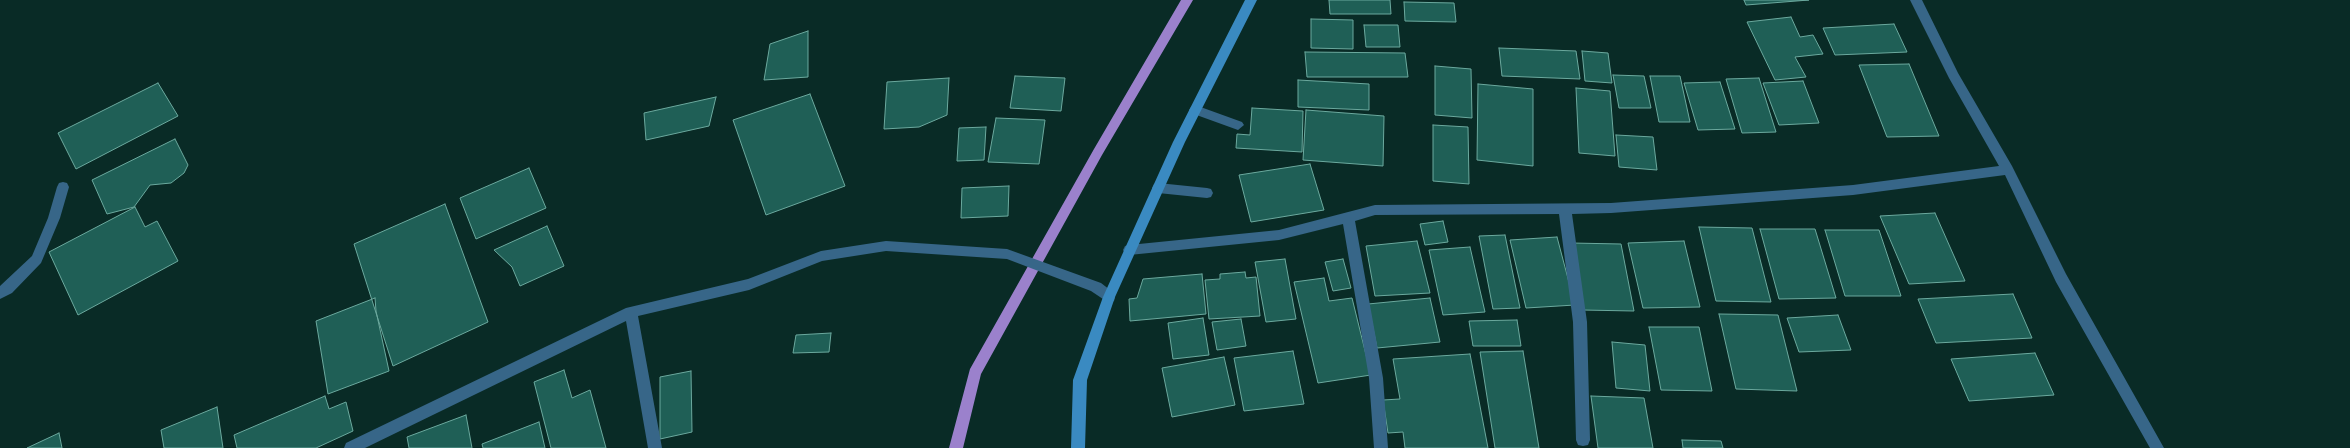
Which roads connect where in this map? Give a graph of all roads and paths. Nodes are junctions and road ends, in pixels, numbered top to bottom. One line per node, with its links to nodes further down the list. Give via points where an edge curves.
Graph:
1 (1251, 0): 3 (main road)
2 (1916, 0): 5 (street, via 1953,74)
3 (1195, 110): 4 (street); 7 (main road)
4 (1238, 125)
5 (2008, 170): 9 (street, via 1853,190); 20 (street, via 2061,278)
6 (63, 187): 12 (street, via 37,259)
7 (1158, 188): 8 (street); 11 (main road)
8 (1207, 193)
9 (1565, 209): 10 (street, via 1375,210); 15 (street, via 1580,322)
10 (1348, 217): 11 (street, via 1279,235); 19 (street, via 1376,378)
11 (1129, 250): 13 (main road)
12 (0, 293)
13 (1109, 297): 14 (street, via 1096,287 1007,254 876,247 821,256 749,284); 18 (main road, via 1080,380)
14 (631, 312): 16 (street); 17 (street)
15 (1583, 440)
16 (351, 448)
17 (655, 448)
18 (1078, 448)
19 (1380, 448)
20 (2157, 448)

